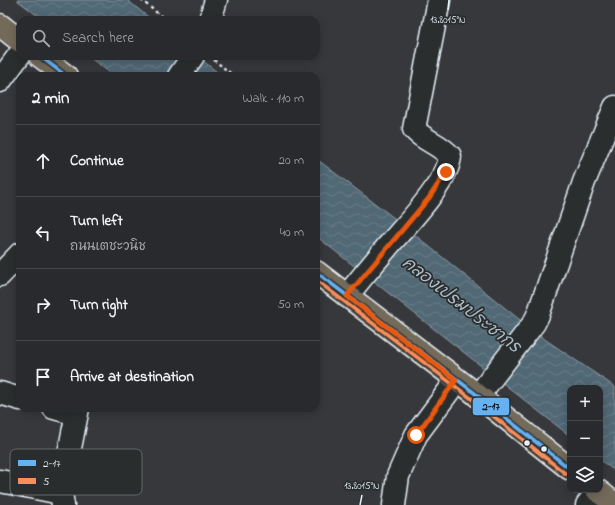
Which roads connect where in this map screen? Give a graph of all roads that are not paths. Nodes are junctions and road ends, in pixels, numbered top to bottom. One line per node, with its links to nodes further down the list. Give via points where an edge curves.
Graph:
1 (216, 0): 3 (street)
2 (439, 0): 16 (street, via 414,129 420,136 444,149 450,156 450,164 429,198)
3 (211, 16)
4 (0, 25): 5 (main road)
5 (16, 38)
6 (16, 59): 11 (street)
7 (45, 60): 9 (main road)
8 (190, 60): 10 (street)
9 (61, 72)
10 (182, 72)
11 (0, 81)
12 (615, 107): 19 (street, via 584,182 534,323)
13 (16, 258): 14 (street)
14 (0, 275)
15 (320, 276): 16 (main road)
16 (347, 296): 17 (main road)
17 (456, 380): 19 (main road); 30 (street, via 416,435 398,476)
18 (0, 393): 20 (street)
19 (478, 396): 23 (main road)
20 (16, 398)
21 (77, 412): 22 (street)
22 (71, 449)
23 (567, 467)
24 (0, 481): 25 (street)
25 (10, 484)
26 (48, 495): 28 (street)
27 (594, 495): 29 (main road)
28 (62, 499)
29 (615, 504)
30 (394, 505)

